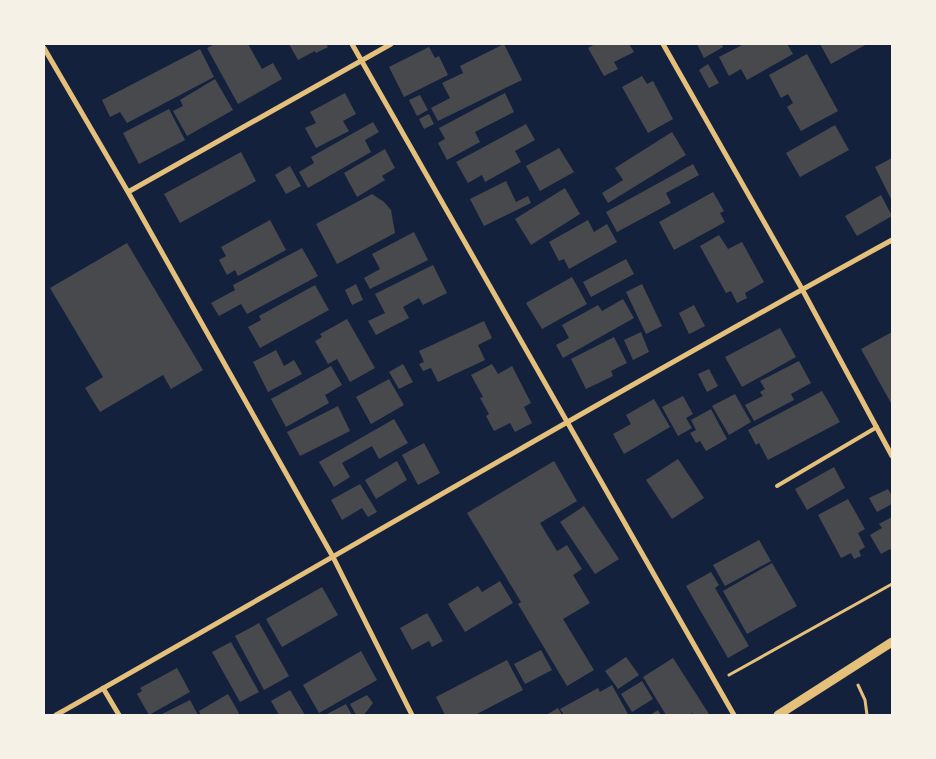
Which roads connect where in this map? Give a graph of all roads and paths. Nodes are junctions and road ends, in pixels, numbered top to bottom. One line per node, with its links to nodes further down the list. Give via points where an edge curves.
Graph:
1 (352, 44): 5 (street)
2 (391, 44): 5 (street)
3 (663, 44): 8 (street)
4 (44, 48): 6 (street)
5 (361, 60): 6 (street); 9 (street)
6 (128, 192): 13 (street)
7 (892, 240): 8 (street)
8 (802, 289): 9 (street); 10 (street)
9 (566, 422): 13 (street); 17 (street)
10 (877, 427): 11 (street); 12 (lane)
11 (892, 456)
12 (777, 486)
13 (333, 557): 18 (street); 21 (street)
14 (892, 584): 17 (path)
15 (892, 642): 16 (street)
16 (850, 669): 23 (street); 24 (path, via 865,700)
17 (716, 683): 22 (street)
18 (103, 688): 19 (street); 20 (street)
19 (56, 715)
20 (119, 715)
21 (412, 715)
22 (734, 715)
23 (778, 715)
24 (867, 715)

